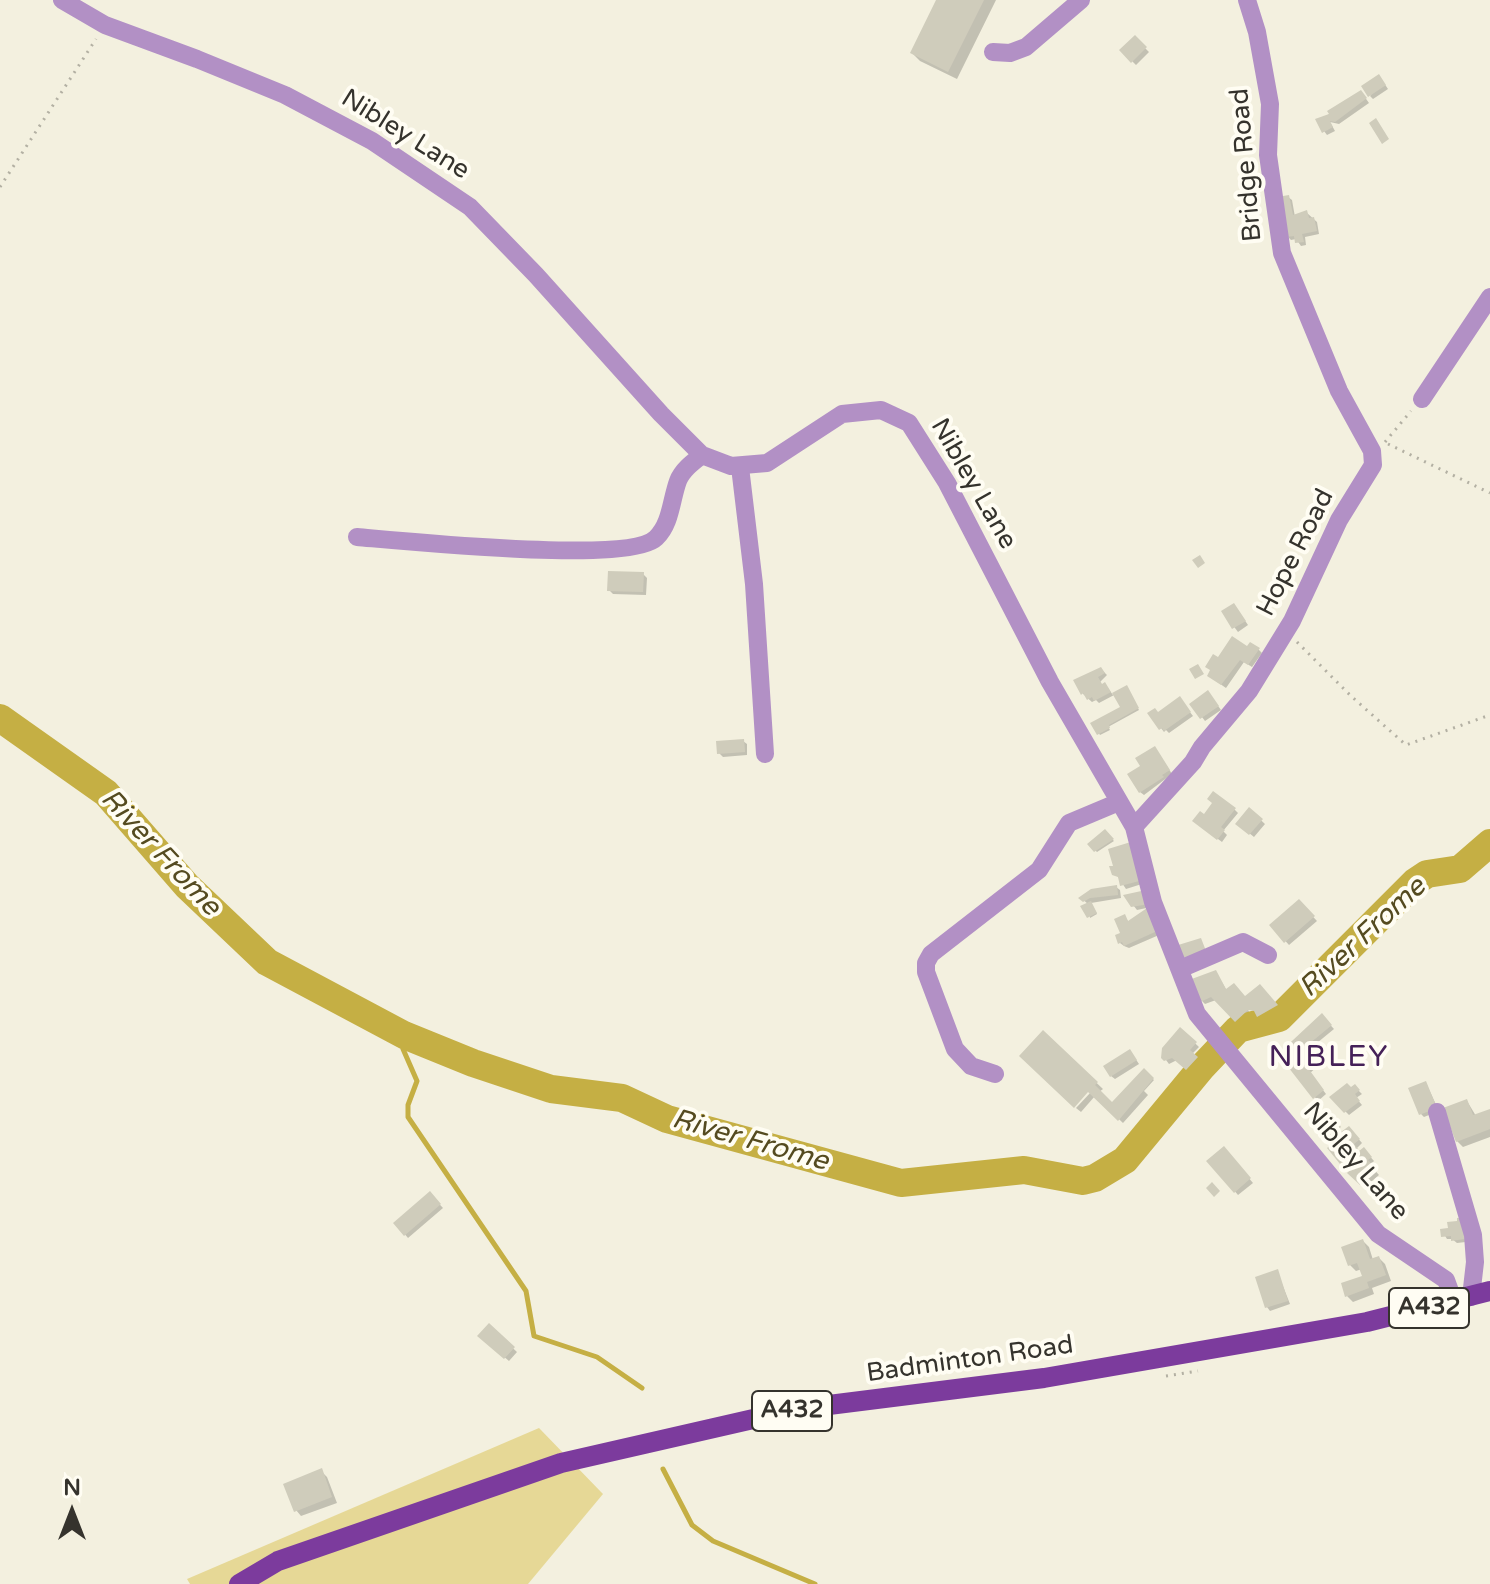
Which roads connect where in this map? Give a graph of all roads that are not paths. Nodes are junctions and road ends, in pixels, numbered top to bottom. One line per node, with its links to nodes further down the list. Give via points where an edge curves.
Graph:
1 (62, 0): 8 (street, Nibley Lane, via 105,25 285,95 372,141 470,207)
2 (1081, 0): 4 (street, via 1026,47)
3 (1247, 0): 7 (street, Bridge Road, via 1270,104 1268,155 1282,253 1339,391)
4 (993, 52)
5 (1490, 297): 6 (street)
6 (1422, 399)
7 (1378, 447): 13 (street, Hope Road, via 1284,634 1249,691)
8 (702, 455): 9 (street, Nibley Lane); 10 (street, via 678,479 665,527 654,540 635,547 540,550)
9 (740, 467): 11 (street); 12 (street, Nibley Lane, via 767,463 842,414 881,410 909,423 947,483)
10 (357, 537)
11 (765, 754)
12 (1119, 802): 13 (street, Nibley Lane); 16 (street, via 1069,823 1039,870 926,963 955,1049 971,1066)
13 (1134, 827): 15 (street, Nibley Lane, via 1153,902)
14 (1268, 955): 15 (street, via 1243,942)
15 (1180, 969): 19 (street, Nibley Lane, via 1197,1014 1378,1234)
16 (995, 1074)
17 (1437, 1112): 18 (street)
18 (1483, 1263): 19 (street)
19 (1472, 1297): 20 (main road, Badminton Road / A432, via 1367,1322 1044,1378 797,1409 561,1463 278,1561)
20 (239, 1584)

